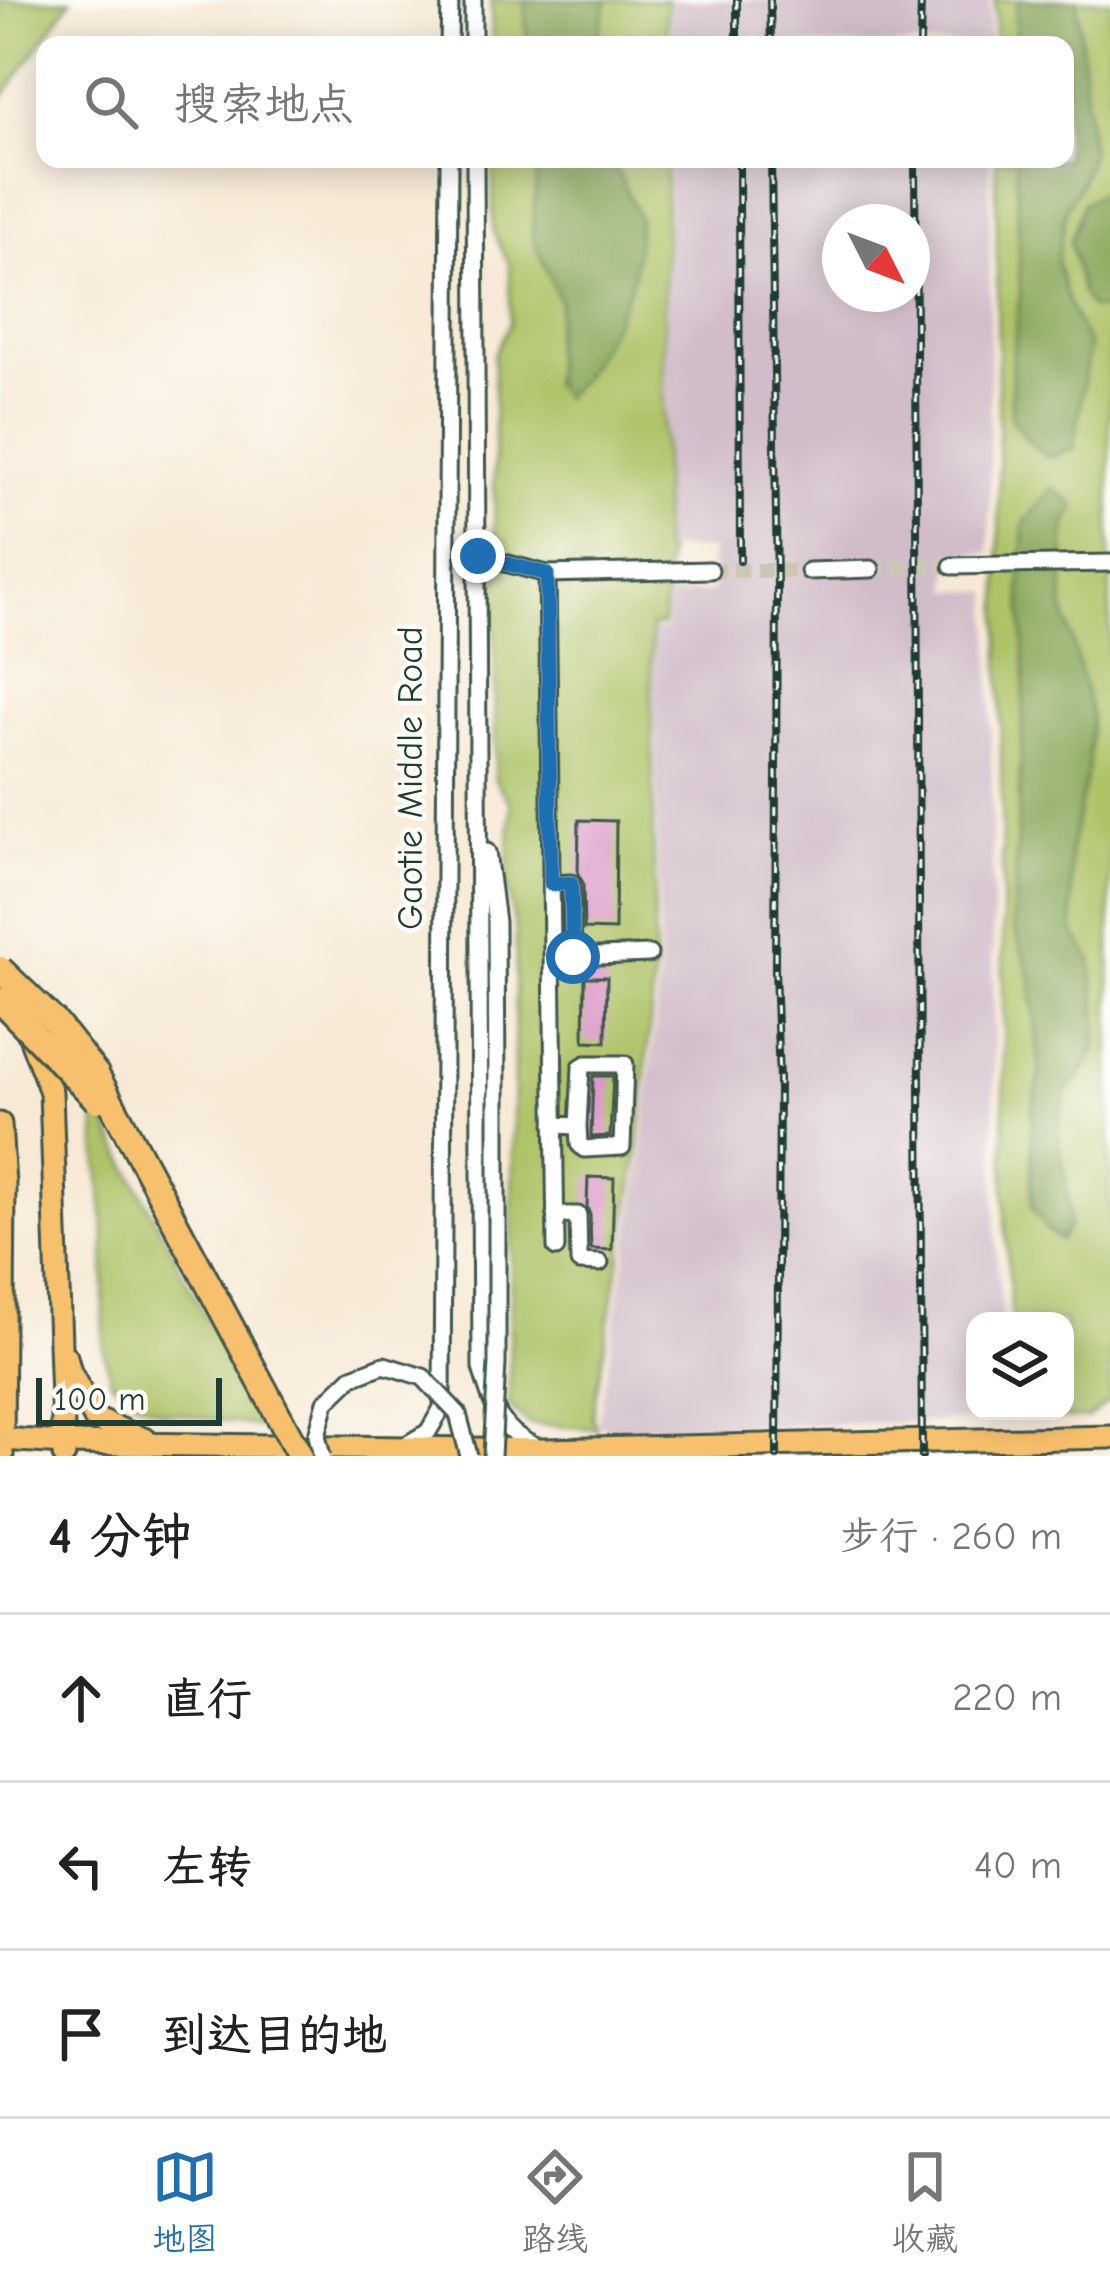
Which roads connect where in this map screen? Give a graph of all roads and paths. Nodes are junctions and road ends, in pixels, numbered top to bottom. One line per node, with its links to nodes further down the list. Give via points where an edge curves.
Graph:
1 (450, 0): 3 (street)
2 (473, 0): 4 (street)
3 (449, 36)
4 (473, 36)
5 (449, 168): 31 (street, Gaotie Middle Road, via 442,1408 428,1432)
6 (475, 168): 7 (street, Gaotie Middle Road)
7 (478, 556): 13 (street); 14 (street, Gaotie Middle Road)
8 (1110, 563): 9 (street)
9 (952, 566)
10 (871, 569): 12 (street)
11 (710, 570): 13 (street)
12 (809, 571)
13 (547, 574): 15 (street)
14 (479, 785): 33 (street, Gaotie Middle Road, via 481,1368 494,1411 513,1436); 37 (street, Gaotie Middle Road, bridge, via 496,922)
15 (551, 884): 16 (street, via 571,883 573,957); 20 (street)
16 (649, 954)
17 (0, 968): 22 (highway, bridge, via 96,1074); 27 (main road, via 50,1092)
18 (0, 1000): 22 (highway, bridge, via 95,1097)
19 (0, 1124): 23 (main road)
20 (554, 1125): 21 (street); 24 (street)
21 (578, 1126): 21 (street, via 584,1149 622,1147 625,1064 581,1067)
22 (138, 1154): 34 (highway, bridge)
23 (2, 1177): 30 (main road)
24 (555, 1215): 25 (street); 26 (street, via 578,1215 579,1262)
25 (556, 1248)
26 (600, 1263)
27 (59, 1328): 29 (main road, via 95,1419); 32 (main road)
28 (1106, 1434): 33 (main road)
29 (158, 1445): 31 (main road); 32 (main road)
30 (2, 1448): 32 (main road)
31 (399, 1449): 33 (main road)
32 (63, 1450)
33 (544, 1450)
34 (300, 1456)
35 (322, 1456): 36 (street, bridge, via 317,1436 326,1402 352,1377 384,1365 422,1377 458,1414)
36 (470, 1456)
37 (493, 1456)

